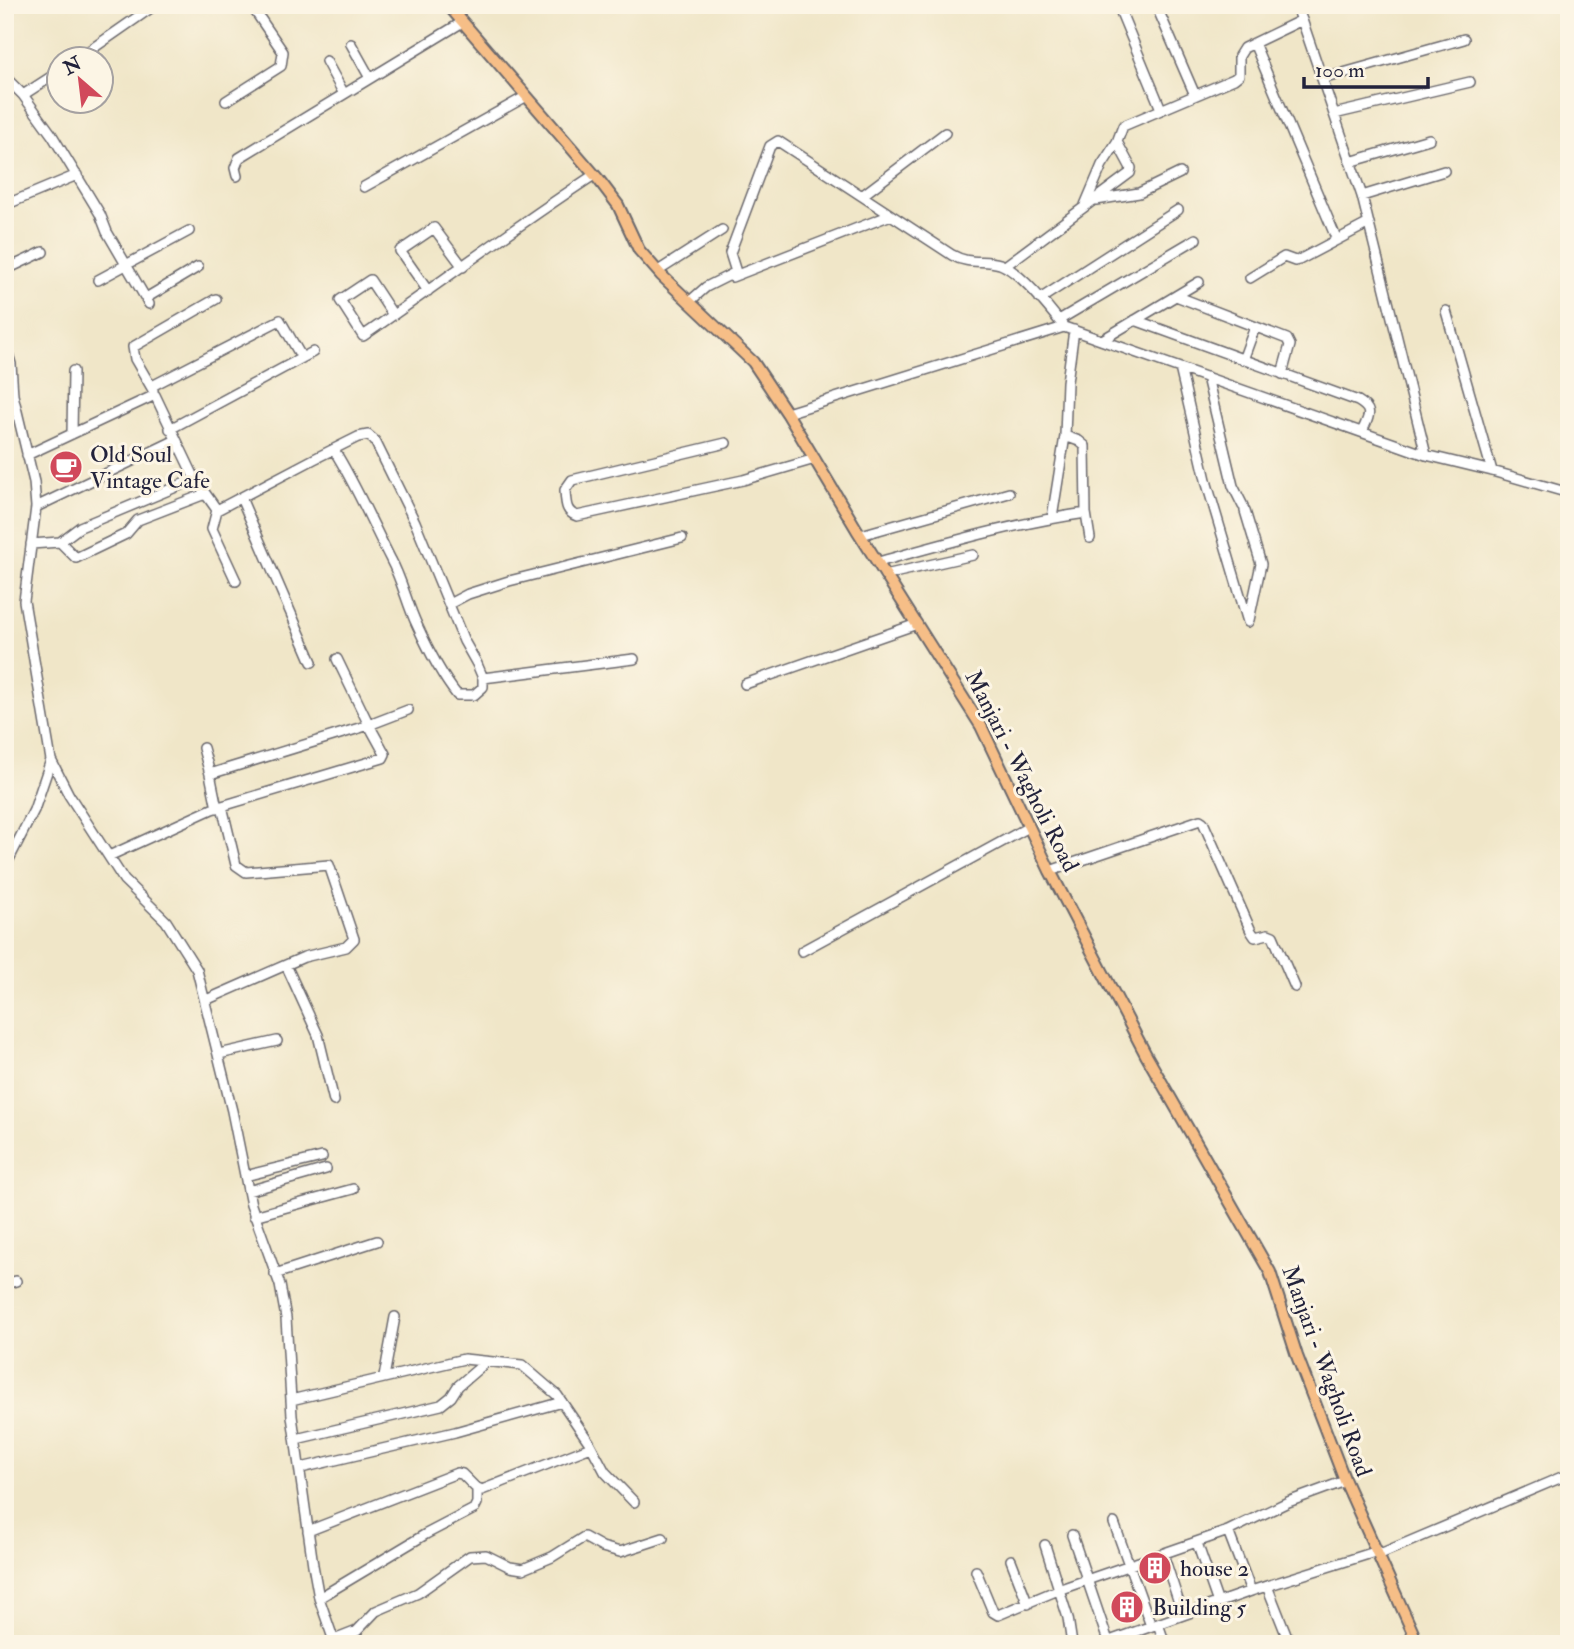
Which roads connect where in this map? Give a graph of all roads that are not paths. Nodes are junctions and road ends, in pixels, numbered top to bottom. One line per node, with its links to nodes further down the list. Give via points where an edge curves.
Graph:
1 (155, 5): 12 (street)
2 (251, 5): 23 (street, via 283,52 283,60 281,66)
3 (448, 5): 8 (main road, Manjari - Wagholi Road)
4 (1118, 5): 24 (street)
5 (1156, 5): 21 (street)
6 (1296, 5): 7 (street)
7 (1302, 20): 10 (street); 16 (street)
8 (461, 23): 15 (street); 22 (main road, Manjari - Wagholi Road)
9 (1464, 39): 16 (street)
10 (1254, 43): 21 (street, via 1240,52 1237,77); 47 (street)
11 (351, 44): 15 (street)
12 (96, 46)
13 (326, 61): 19 (street)
14 (5, 77): 20 (street)
15 (370, 78): 19 (street)
16 (1322, 79): 25 (street)
17 (46, 80): 20 (street)
18 (1470, 82): 25 (street)
19 (344, 94): 34 (street, via 239,158)
20 (23, 95): 32 (street)
21 (1195, 95): 24 (street)
22 (525, 97): 33 (main road, Manjari - Wagholi Road); 35 (street)
23 (226, 101)
24 (1161, 109): 28 (street, via 1123,126)
25 (1334, 114): 29 (street)
26 (945, 133): 36 (street)
27 (1429, 139): 29 (street)
28 (1117, 142): 38 (street, via 1131,172); 40 (street)
29 (1350, 162): 37 (street)
30 (1444, 171): 37 (street)
31 (1180, 173): 38 (street, via 1139,193)
32 (77, 175): 39 (street); 49 (street)
33 (594, 175): 52 (street); 54 (main road, Manjari - Wagholi Road, via 618,205 639,250)
34 (237, 176)
35 (364, 187)
36 (863, 195): 42 (street); 58 (street, via 782,142 774,142 730,253 736,272)
37 (1362, 196): 43 (street)
38 (1093, 201): 40 (street)
39 (5, 205)
40 (1084, 207): 50 (street)
41 (1178, 210): 62 (street)
42 (891, 215): 50 (street, via 958,259); 58 (street)
43 (1369, 223): 47 (street); 88 (street)
44 (722, 230): 54 (street)
45 (189, 231): 49 (street)
46 (1196, 239): 67 (street)
47 (1337, 240): 55 (street, via 1295,261 1280,258)
48 (43, 252): 53 (street)
49 (127, 264): 51 (street, via 148,301); 56 (street)
50 (1005, 266): 62 (street)
51 (198, 267)
52 (463, 267): 59 (street); 59 (street, via 434,228 400,251)
53 (5, 270)
54 (658, 271): 63 (main road, Manjari - Wagholi Road)
55 (1250, 278)
56 (98, 280)
57 (1199, 282): 60 (street)
58 (706, 287): 63 (street)
59 (428, 291): 65 (street)
60 (1176, 296): 66 (street); 68 (street)
61 (216, 299): 78 (street, via 133,347)
62 (1040, 299): 67 (street)
63 (689, 302): 79 (main road, Manjari - Wagholi Road, via 753,362)
64 (1446, 311): 90 (street)
65 (393, 315): 65 (street, via 370,280 340,300 363,336)
66 (1135, 320): 69 (street); 73 (street)
67 (1066, 326): 69 (street); 79 (street); 83 (street)
68 (1255, 327): 73 (street); 76 (street, via 1290,342)
69 (1102, 340): 74 (street)
70 (5, 344): 87 (street)
71 (313, 352): 72 (street)
72 (302, 358): 78 (street, via 280,320); 80 (street)
73 (1243, 360): 76 (street)
74 (1180, 368): 77 (street); 77 (street, via 1207,484 1248,622 1261,564 1233,486)
75 (73, 371): 82 (street)
76 (1282, 374): 81 (street, via 1363,404 1369,412)
77 (1207, 377): 81 (street)
78 (153, 391): 80 (street); 82 (street)
79 (787, 413): 89 (main road, Manjari - Wagholi Road)
80 (170, 429): 84 (street)
81 (1362, 432): 88 (street)
82 (72, 434): 87 (street)
83 (1065, 436): 98 (street, via 1085,446); 99 (street)
84 (176, 440): 91 (street); 96 (street)
85 (726, 443): 89 (street, via 572,481 565,490 567,509 577,516 743,480)
86 (334, 450): 95 (street); 109 (street, via 358,437 368,435 375,441); 114 (street, via 392,560 417,625 448,684 457,695 474,695 483,687)
87 (27, 455): 96 (street)
88 (1426, 455): 90 (street)
89 (815, 459): 100 (main road, Manjari - Wagholi Road)
90 (1492, 471): 93 (street)
91 (195, 479): 94 (street); 103 (street, via 80,527)
92 (1009, 493): 100 (street)
93 (1569, 493)
94 (205, 494): 97 (street); 103 (street, via 138,520 126,534 76,558)
95 (241, 498): 97 (street); 113 (street)
96 (36, 507): 104 (street)
97 (217, 510): 108 (street, via 212,529)
98 (1086, 513): 99 (street); 102 (street)
99 (1052, 518): 106 (street)
100 (861, 535): 106 (main road, Manjari - Wagholi Road)
101 (682, 538): 109 (street, via 509,581)
102 (1090, 538)
103 (61, 542): 104 (street)
104 (31, 544): 119 (street, via 24,601)
105 (973, 555): 107 (street)
106 (878, 562): 107 (main road, Manjari - Wagholi Road)
107 (886, 575): 110 (main road, Manjari - Wagholi Road)
108 (236, 581)
109 (449, 604): 114 (street)
110 (917, 624): 115 (street); 122 (main road, Manjari - Wagholi Road, via 981,726)
111 (337, 659): 117 (street)
112 (634, 659): 114 (street)
113 (313, 662)
114 (483, 678)
115 (745, 684)
116 (408, 710): 117 (street)
117 (369, 725): 120 (street); 121 (street, via 383,758)
118 (203, 748): 120 (street)
119 (51, 760): 123 (street); 124 (street, via 34,810)
120 (210, 774): 121 (street)
121 (220, 807): 123 (street); 127 (street, via 240,870 327,864 332,870 352,942)
122 (1029, 827): 125 (main road, Manjari - Wagholi Road); 126 (street)
123 (109, 856): 129 (street, via 124,880 166,921 197,970)
124 (5, 867)
125 (1050, 871): 128 (street, via 1200,820 1251,931 1255,936 1273,936); 152 (main road, Manjari - Wagholi Road, via 1146,1055 1270,1272)
126 (802, 951)
127 (286, 965): 129 (street); 132 (street, via 318,1035)
128 (1295, 987)
129 (206, 1000): 131 (street)
130 (277, 1041): 131 (street)
131 (219, 1054): 135 (street)
132 (334, 1101)
133 (322, 1157): 135 (street)
134 (326, 1169): 137 (street)
135 (245, 1176): 137 (street)
136 (353, 1189): 138 (street)
137 (248, 1191): 138 (street)
138 (254, 1216): 140 (street)
139 (377, 1241): 140 (street)
140 (275, 1274): 146 (street, via 286,1318)
141 (16, 1281): 142 (street)
142 (5, 1284)
143 (395, 1317): 145 (street)
144 (486, 1362): 145 (street, via 464,1359); 147 (street, via 522,1365); 148 (street, via 440,1405)
145 (384, 1377): 146 (street)
146 (291, 1401): 148 (street)
147 (562, 1402): 149 (street); 150 (street)
148 (296, 1439): 150 (street)
149 (591, 1447): 153 (street); 154 (street, via 605,1472)
150 (300, 1468): 156 (street)
151 (1569, 1474): 162 (street)
152 (1345, 1480): 157 (street); 162 (main road, Manjari - Wagholi Road)
153 (477, 1489): 156 (street, via 457,1473); 171 (street, via 474,1508)
154 (634, 1502)
155 (1114, 1523): 165 (street)
156 (308, 1531): 171 (street)
157 (1228, 1531): 160 (street); 170 (street)
158 (1072, 1535): 167 (street)
159 (663, 1538): 176 (street, via 620,1552 584,1537 523,1569 486,1555 470,1556 418,1593 376,1611 357,1631)
160 (1197, 1543): 163 (street); 172 (street)
161 (1045, 1545): 169 (street)
162 (1379, 1553): 168 (street); 181 (main road, Manjari - Wagholi Road)
163 (1163, 1554): 165 (street); 174 (street)
164 (1011, 1560): 173 (street)
165 (1128, 1567): 167 (street); 175 (street)
166 (976, 1571): 173 (street, via 994,1614)
167 (1087, 1579): 169 (street); 177 (street, via 1105,1626)
168 (1267, 1586): 170 (street); 180 (street)
169 (1058, 1590): 173 (street); 178 (street)
170 (1251, 1591): 172 (street)
171 (319, 1598): 176 (street)
172 (1218, 1603): 174 (street)
173 (1028, 1604)
174 (1183, 1615): 175 (street)
175 (1154, 1625): 177 (street); 179 (street)
176 (334, 1642)
177 (1106, 1642)
178 (1072, 1644)
179 (1165, 1644)
180 (1290, 1644)
181 (1418, 1644)

